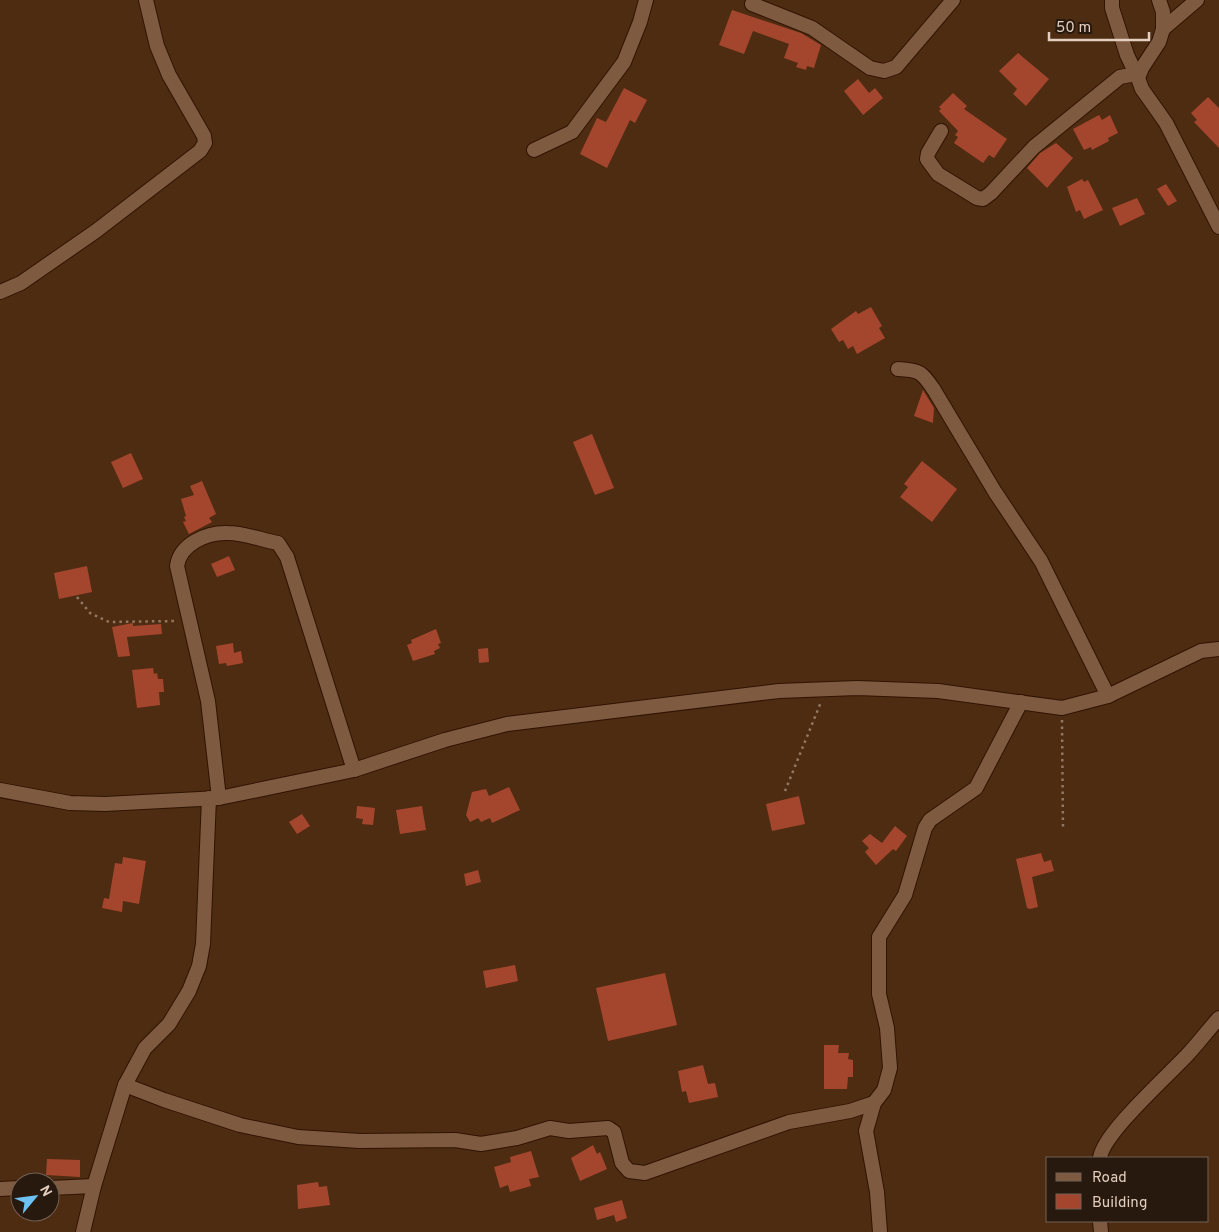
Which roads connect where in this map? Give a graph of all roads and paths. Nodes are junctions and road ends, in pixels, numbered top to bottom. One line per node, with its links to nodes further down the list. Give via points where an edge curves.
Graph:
1 (146, 0): 13 (street, via 169,75 205,143 200,151 96,231 21,283)
2 (646, 0): 11 (street, via 624,62 572,132)
3 (953, 0): 7 (street, via 896,67 884,71 870,68 812,28)
4 (1112, 0): 9 (street, via 1127,55)
5 (1159, 0): 8 (street)
6 (1197, 0): 8 (street)
7 (752, 4)
8 (1163, 29): 9 (street, via 1159,42)
9 (1137, 76): 10 (street, via 1120,77 1034,147 983,199 938,174 927,159); 12 (street, via 1166,123)
10 (941, 131)
11 (534, 150)
12 (1219, 227)
13 (0, 292)
14 (898, 369): 19 (street, via 917,370 934,390 1041,561)
15 (77, 597): 16 (path, via 90,613 109,622)
16 (190, 620): 22 (street, via 177,566 185,548 207,536 228,533 278,543 287,557 301,596); 25 (street, via 208,701)
17 (1219, 648): 19 (street, via 1201,652)
18 (827, 689): 20 (street, via 938,691); 22 (street, via 779,691 507,724 445,740); 24 (path)
19 (1108, 696): 21 (street)
20 (1021, 702): 21 (street); 29 (street, via 976,788 930,820 925,828 905,895 879,937 879,994 887,1028 890,1068 884,1090)
21 (1062, 708): 26 (path)
22 (354, 770): 25 (street)
23 (0, 790): 25 (street, via 70,803)
24 (785, 791)
25 (214, 798): 28 (street, via 199,966 189,991 169,1024 145,1048)
26 (1063, 829)
27 (1219, 1018): 30 (street, via 1112,1134)
28 (125, 1085): 29 (street, via 240,1125 298,1137 360,1142 454,1140 481,1144 550,1128 608,1128 614,1132 622,1163 630,1172 645,1173 789,1122 850,1111); 31 (street)
29 (874, 1103): 34 (street, via 866,1131 877,1192)
30 (1100, 1157)
31 (94, 1186): 32 (street); 33 (street)
32 (60, 1188)
33 (83, 1232)
34 (880, 1232)

